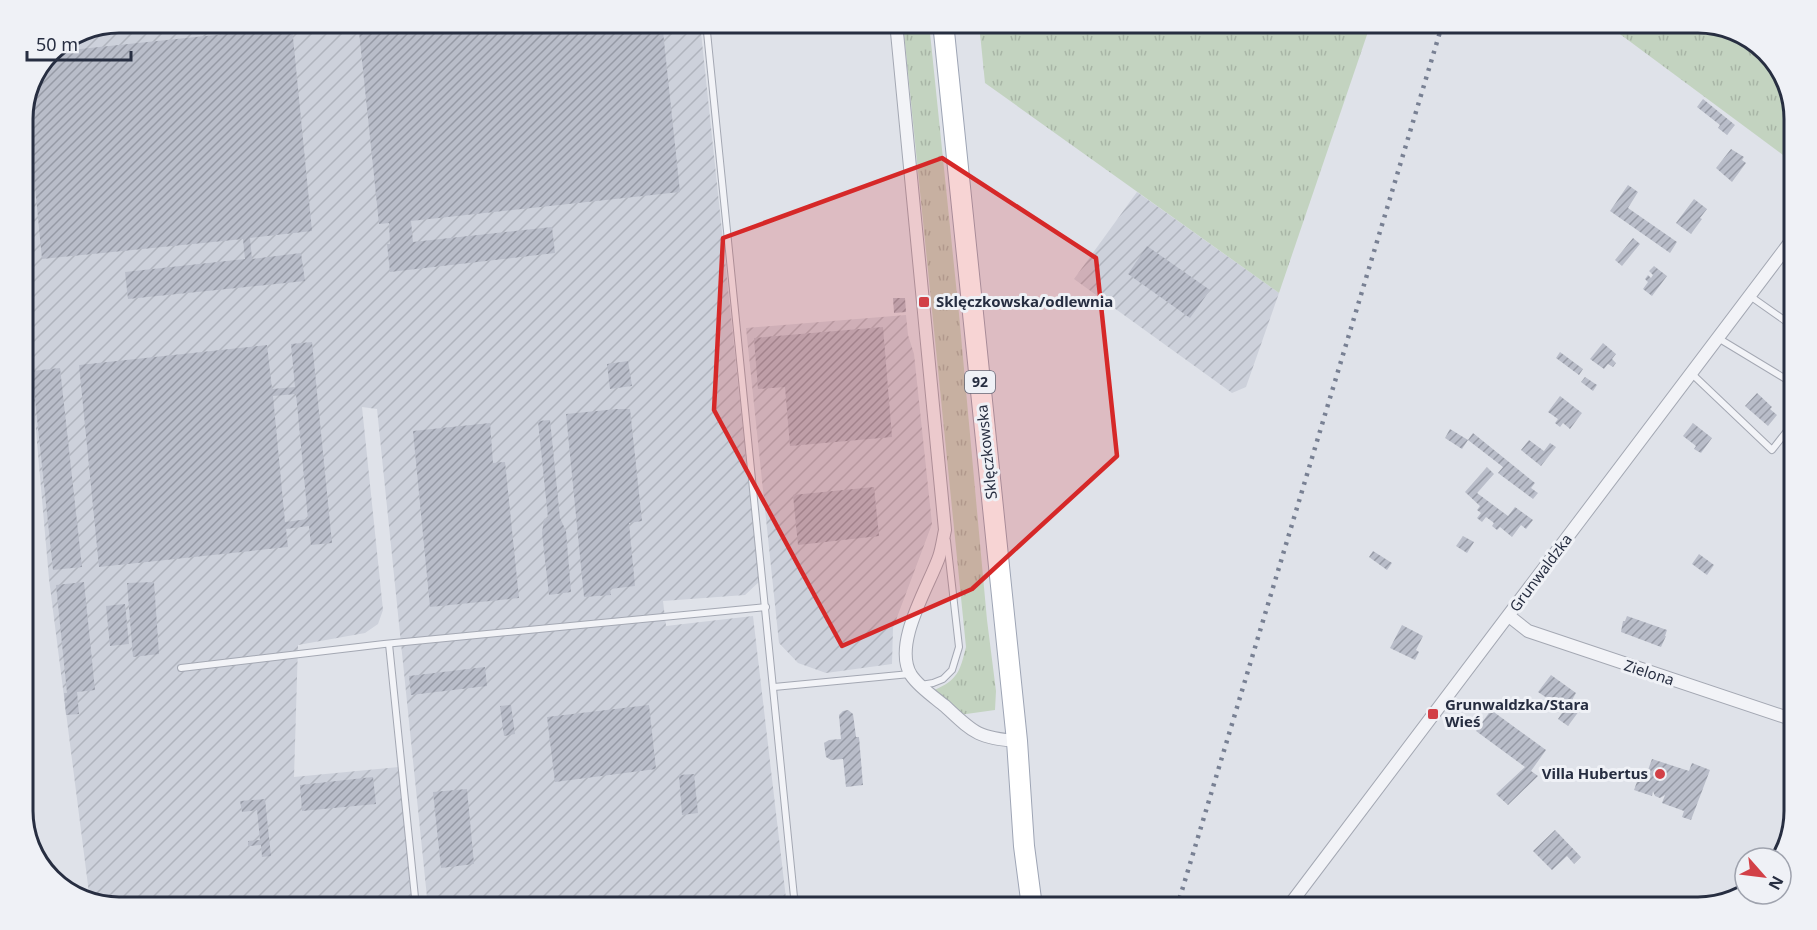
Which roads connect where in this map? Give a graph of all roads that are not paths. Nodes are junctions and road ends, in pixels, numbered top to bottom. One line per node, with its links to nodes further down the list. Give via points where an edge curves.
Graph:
1 (707, 33): 12 (lane)
2 (897, 33): 11 (street)
3 (944, 33): 20 (main road, Sklęczkowska / 92)
4 (1784, 250): 5 (street, Grunwaldzka)
5 (1750, 296): 6 (lane); 7 (street, Grunwaldzka)
6 (1784, 320)
7 (1718, 338): 8 (street, Grunwaldzka); 9 (lane)
8 (1691, 373): 10 (lane, via 1772,450); 13 (street, Grunwaldzka)
9 (1784, 378)
10 (1784, 435)
11 (945, 530): 16 (street, via 907,642 906,661); 17 (lane, via 959,647 952,670 943,679)
12 (766, 607): 14 (lane); 18 (lane)
13 (1509, 616): 19 (street, Zielona, via 1528,631); 26 (street, Grunwaldzka)
14 (389, 644): 15 (lane); 22 (lane)
15 (181, 668)
16 (911, 674): 17 (street); 18 (lane)
17 (921, 685): 20 (street, via 972,731 990,739)
18 (774, 687): 23 (lane)
19 (1784, 717)
20 (1017, 741): 21 (main road, Sklęczkowska / 92)
21 (1024, 846): 24 (main road, Sklęczkowska / 92); 25 (main road, Sklęczkowska / 92)
22 (415, 897)
23 (794, 897)
24 (1019, 897)
25 (1031, 897)
26 (1296, 897)

